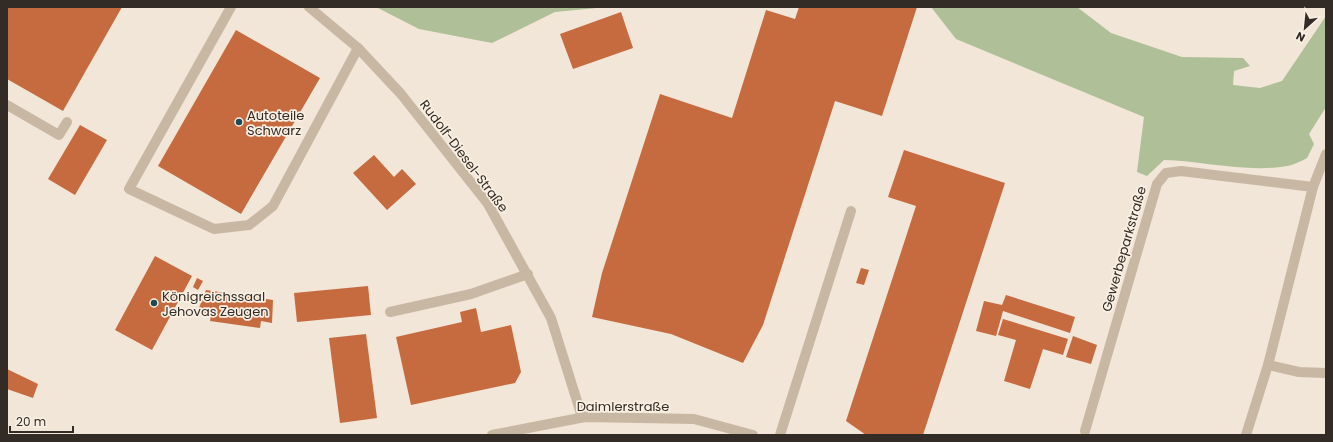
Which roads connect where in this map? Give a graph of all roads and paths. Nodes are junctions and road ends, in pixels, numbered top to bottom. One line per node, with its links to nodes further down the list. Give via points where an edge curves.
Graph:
1 (231, 7): 3 (street, via 129,189 214,229 249,225 273,206)
2 (309, 7): 3 (street, Rudolf-Diesel-Straße)
3 (358, 48): 9 (street, Rudolf-Diesel-Straße, via 401,94 488,204)
4 (7, 105): 5 (street, via 59,135)
5 (67, 122)
6 (1326, 154): 7 (street)
7 (1313, 187): 11 (street); 14 (street, Gewerbeparkstraße, via 1181,171 1166,173 1157,184)
8 (851, 212): 17 (street)
9 (528, 274): 10 (street, via 471,294); 13 (street, Rudolf-Diesel-Straße, via 551,318)
10 (390, 312)
11 (1268, 365): 12 (street, via 1299,372); 18 (street)
12 (1326, 373)
13 (582, 417): 15 (street, Daimlerstraße); 16 (street, Daimlerstraße, via 694,419)
14 (1085, 431)
15 (492, 435)
16 (753, 435)
17 (780, 435)
18 (1246, 435)

